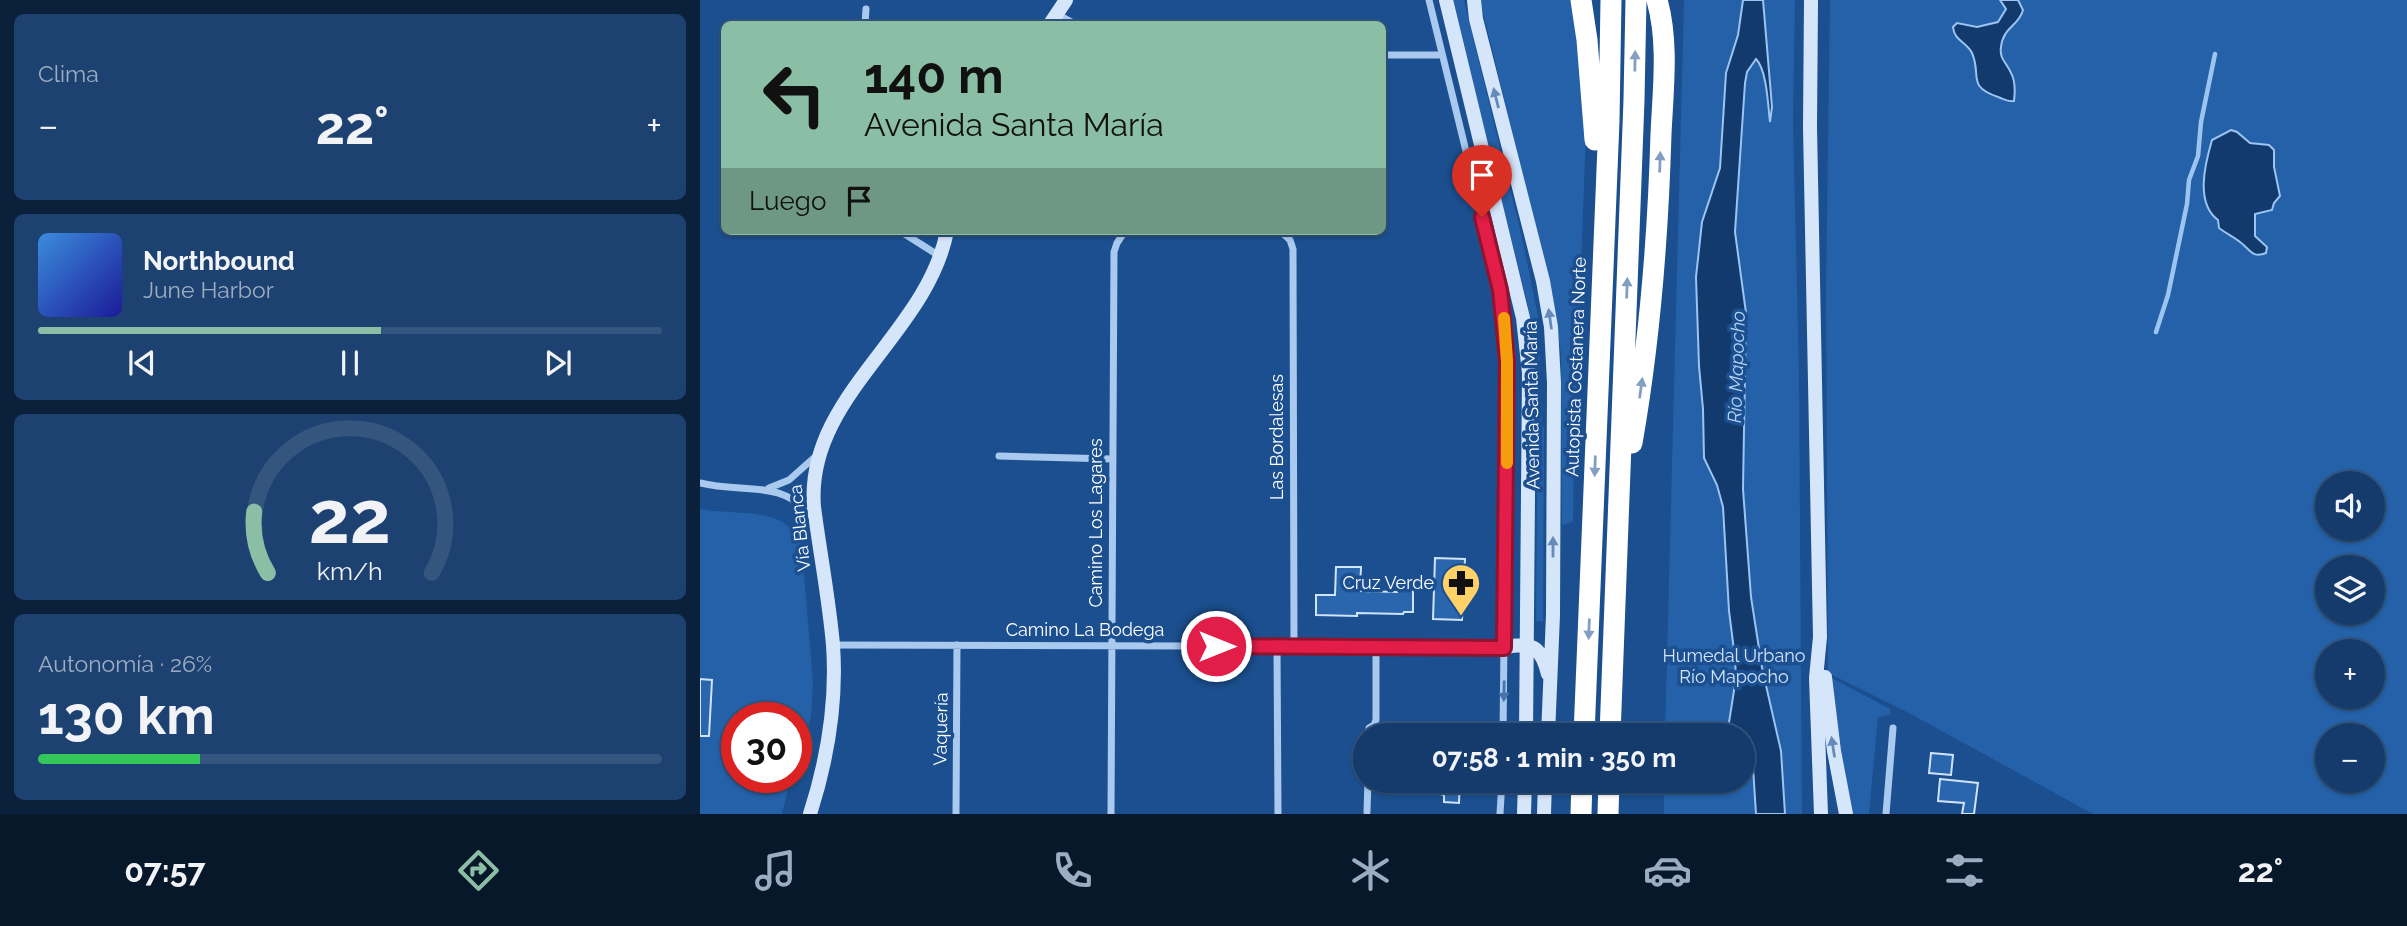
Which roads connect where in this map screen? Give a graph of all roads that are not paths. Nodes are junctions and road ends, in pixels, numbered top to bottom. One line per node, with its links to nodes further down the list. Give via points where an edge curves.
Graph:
1 (1066, 0): 11 (main road)
2 (1429, 0): 14 (street, Avenida Santa María)
3 (1446, 0): 32 (main road, Avenida Santa María, via 1528,346)
4 (1474, 0): 38 (main road, Avenida Santa María, one-way to 4, via 1551,327)
5 (1581, 0): 20 (highway, via 1594,109)
6 (1611, 0): 20 (highway, Autopista Costanera Norte)
7 (1636, 0): 26 (highway, one-way to 7)
8 (1657, 0): 26 (highway, one-way to 8, via 1637,414 1654,284 1663,52)
9 (1811, 0): 28 (main road)
10 (866, 9): 12 (street)
11 (1054, 19)
12 (864, 21)
13 (1386, 55): 14 (street)
14 (1442, 55): 36 (street, Avenida Santa María, via 1505,325)
15 (906, 235): 19 (street)
16 (946, 235): 19 (main road, Vía Blanca)
17 (1122, 235): 23 (street, Camino Los Lagares, via 1114,252)
18 (1284, 235): 34 (street, Las Bordalesas, via 1293,249)
19 (940, 257): 21 (main road, Vía Blanca, via 925,292 829,427)
20 (1602, 299): 43 (highway, Autopista Costanera Norte, one-way to 43)
21 (818, 453): 25 (street, via 789,480); 27 (main road, Vía Blanca, via 812,491)
22 (999, 456): 23 (street)
23 (1112, 458): 31 (street, Camino Los Lagares)
24 (700, 483): 25 (street)
25 (765, 489): 27 (street, via 802,505)
26 (1619, 503): 44 (highway)
27 (817, 529): 29 (main road, Vía Blanca)
28 (1820, 637): 62 (main road, via 1816,678); 63 (main road, one-way to 28)
29 (833, 645): 30 (street, Camino La Bodega); 53 (main road, Vía Blanca, via 829,732)
30 (957, 645): 31 (street, Camino La Bodega); 54 (street, Vaquería)
31 (1111, 645): 33 (street, Camino La Bodega); 55 (street, Camino Los Lagares)
32 (1528, 645): 36 (main road); 37 (main road, Avenida Santa María); 38 (main road, via 1541,654)
33 (1277, 647): 34 (street, Camino La Bodega); 56 (street)
34 (1294, 647): 35 (street, Camino La Bodega)
35 (1376, 647): 36 (street, Camino La Bodega); 39 (street)
36 (1504, 648): 37 (main road, via 1519,662); 40 (street, Avenida Santa María, one-way to 40)
37 (1528, 680): 41 (main road, Avenida Santa María)
38 (1550, 686): 42 (main road, Avenida Santa María)
39 (1375, 723)
40 (1503, 723)
41 (1526, 723)
42 (1548, 723)
43 (1584, 723)
44 (1610, 723)
45 (1893, 728): 64 (street)
46 (1367, 793): 52 (street)
47 (1501, 793): 57 (street)
48 (1525, 793): 58 (main road)
49 (1545, 793): 59 (main road)
50 (1582, 793): 60 (highway)
51 (1609, 793): 61 (highway)
52 (1367, 812)
53 (810, 814)
54 (956, 814)
55 (1111, 814)
56 (1278, 814)
57 (1500, 814)
58 (1524, 814)
59 (1544, 814)
60 (1581, 814)
61 (1608, 814)
62 (1821, 814)
63 (1846, 814)
64 (1886, 814)

